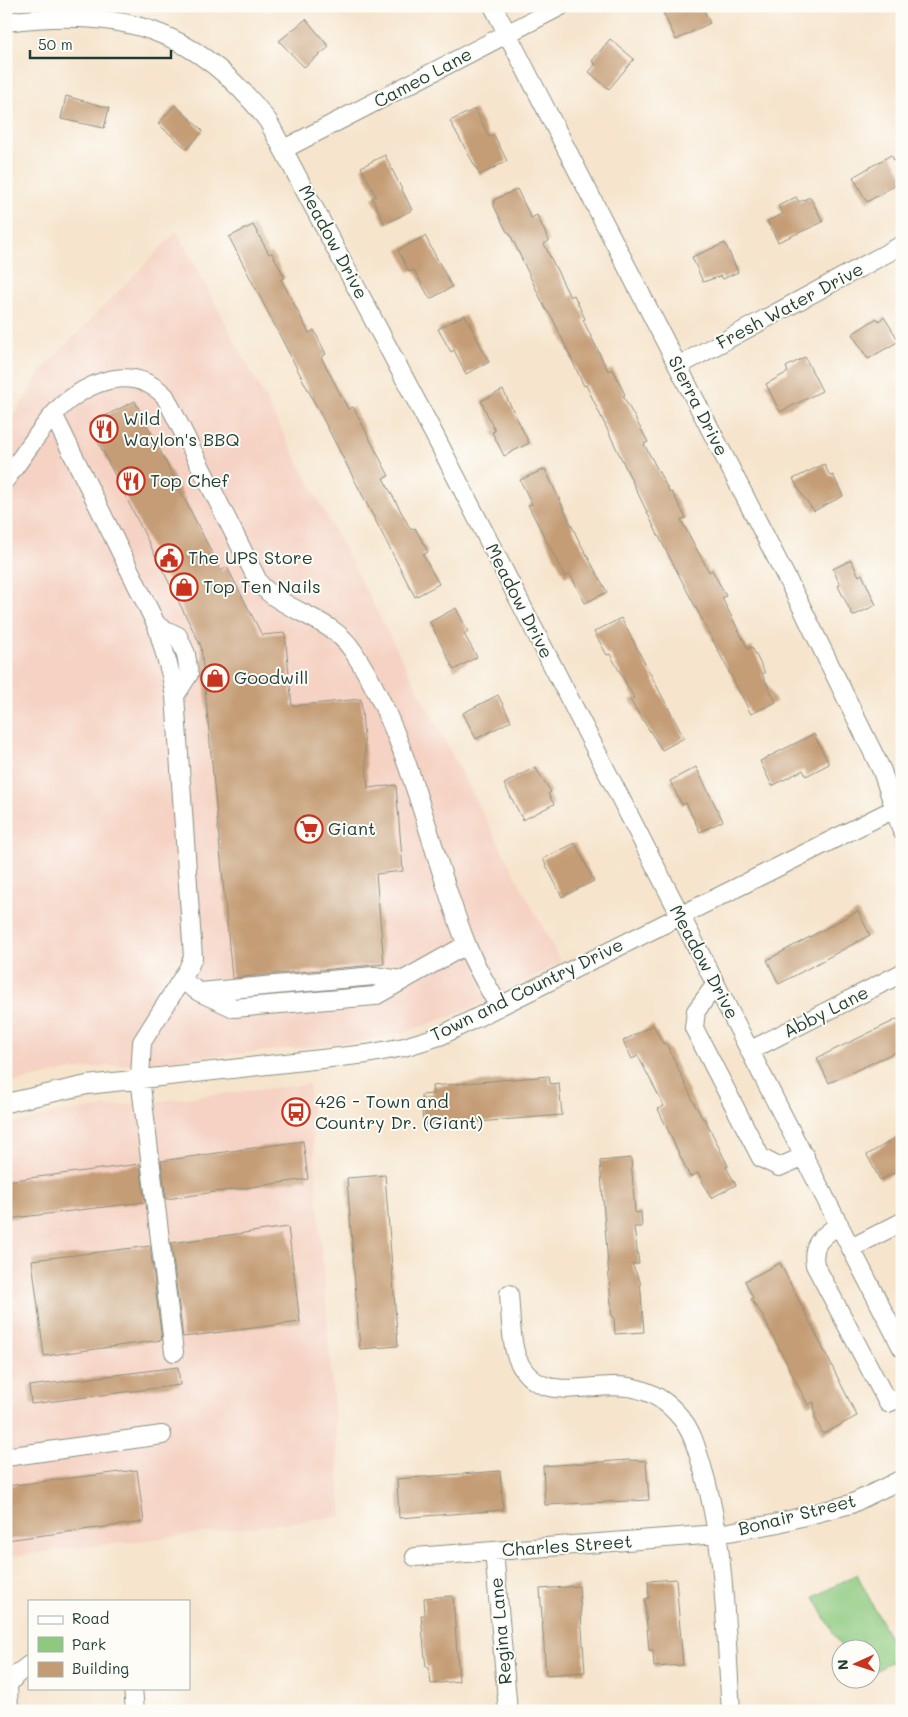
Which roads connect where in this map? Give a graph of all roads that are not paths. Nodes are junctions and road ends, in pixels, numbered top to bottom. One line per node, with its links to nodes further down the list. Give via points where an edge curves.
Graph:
1 (492, 6): 4 (street, Sierra Drive)
2 (561, 6): 4 (street, Cameo Lane)
3 (6, 22): 5 (street, Meadow Drive, via 77,18 111,21 145,28 178,40 236,83 268,121)
4 (507, 34): 5 (street, Cameo Lane); 7 (street, Sierra Drive)
5 (284, 149): 12 (street, Meadow Drive)
6 (902, 245): 7 (street, Fresh Water Drive)
7 (678, 366): 10 (street, Sierra Drive, via 801,606)
8 (54, 416): 9 (street); 13 (street, via 66,402 86,390 119,378 147,381 165,396 259,582 273,597 327,624 345,640 358,660 391,721); 15 (street, via 157,626 169,667 175,696 194,949 191,963)
9 (6, 479)
10 (898, 807): 11 (street, Sierra Drive); 12 (street, Town and Country Drive)
11 (902, 831)
12 (680, 914): 16 (street, Meadow Drive); 17 (street, Town and Country Drive)
13 (466, 945): 15 (street, via 401,980 374,976 199,992); 17 (street)
14 (902, 973): 18 (street, Abby Lane)
15 (181, 980): 19 (street, via 142,1042)
16 (716, 984): 18 (street, Meadow Drive); 21 (street, via 696,1011 694,1028 698,1037 761,1158 779,1167)
17 (499, 1007): 19 (street, Town and Country Drive, via 440,1036 404,1047 367,1054)
18 (751, 1050): 21 (street, Meadow Drive)
19 (140, 1078): 20 (street, Town and Country Drive, via 86,1085); 27 (street)
20 (6, 1103)
21 (805, 1156): 23 (street, Meadow Drive)
22 (902, 1222): 24 (street)
23 (839, 1224): 24 (street, Meadow Drive); 28 (street, via 818,1240 813,1254 815,1266 888,1402)
24 (852, 1248): 26 (street, Meadow Drive)
25 (509, 1294): 32 (street, via 517,1356 535,1380 564,1390 614,1385 633,1388 652,1394 682,1419 692,1436 710,1494)
26 (902, 1348)
27 (174, 1352)
28 (902, 1397)
29 (162, 1435): 30 (street)
30 (6, 1456)
31 (902, 1479): 32 (street, Bonair Street, via 851,1504 774,1524)
32 (718, 1534): 33 (street, Charles Street); 40 (street)
33 (494, 1551): 34 (street, Charles Street); 39 (street, Regina Lane)
34 (415, 1557)
35 (28, 1666): 37 (street, via 8,1685)
36 (134, 1690): 38 (street)
37 (10, 1711)
38 (135, 1711)
39 (508, 1711)
40 (731, 1711)

